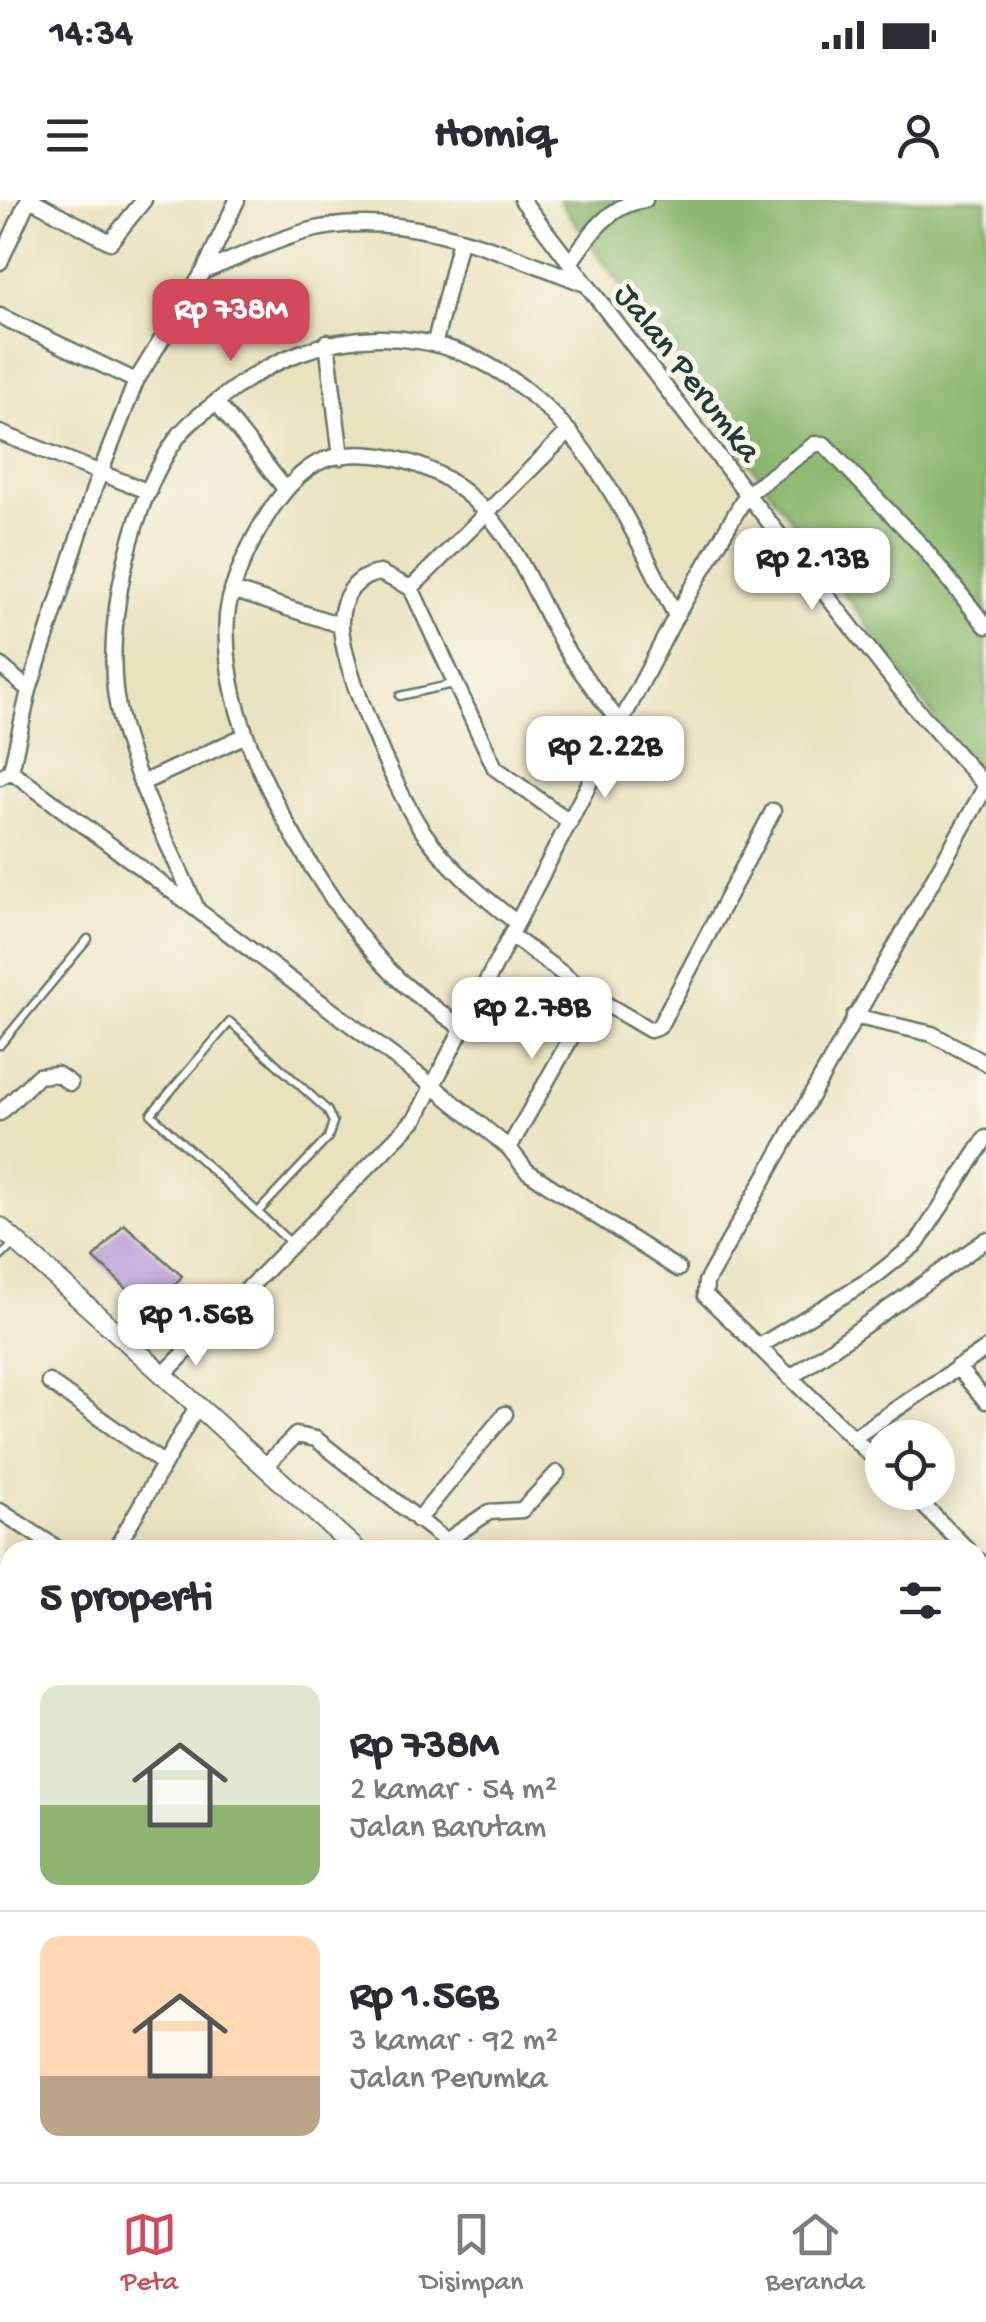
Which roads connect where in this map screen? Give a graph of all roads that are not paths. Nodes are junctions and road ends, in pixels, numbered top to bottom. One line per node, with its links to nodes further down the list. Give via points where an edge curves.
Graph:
1 (30, 200): 2 (street, via 110,242); 7 (street)
2 (144, 200)
3 (237, 200): 9 (street)
4 (522, 200): 8 (street, Jalan Perumka)
5 (646, 200): 8 (street, via 611,213)
6 (460, 240): 9 (street, via 354,224 306,232); 10 (street); 13 (street)
7 (0, 262)
8 (570, 263): 10 (street, Jalan Perumka)
9 (204, 271): 14 (street)
10 (586, 285): 22 (street, Jalan Perumka)
11 (0, 316): 14 (street)
12 (327, 342): 13 (street, via 382,336); 15 (street, via 270,366); 18 (street)
13 (434, 342): 16 (street, via 526,390)
14 (136, 381): 19 (street)
15 (216, 402): 20 (street); 21 (street, via 178,436)
16 (569, 431): 23 (street); 26 (street, via 609,486)
17 (0, 432): 19 (street)
18 (341, 456): 20 (street, via 320,461); 23 (street, via 409,462 452,482)
19 (100, 472): 21 (street); 31 (street)
20 (286, 490): 25 (street)
21 (148, 492): 36 (street, via 113,638 116,694)
22 (747, 494): 26 (street, Jalan Perumka); 28 (street, via 824,444 922,546); 37 (street, via 912,704)
23 (486, 513): 24 (street); 33 (street, via 508,537 567,650)
24 (412, 588): 27 (street, via 371,574 344,599); 30 (street)
25 (232, 590): 27 (street); 34 (street, via 228,657)
26 (676, 616): 33 (street, Jalan Perumka)
27 (340, 625): 41 (street, via 371,731 422,831)
28 (986, 626)
29 (0, 665): 31 (street)
30 (454, 684): 32 (lane); 39 (street, via 495,768)
31 (29, 690): 35 (street)
32 (400, 696)
33 (620, 724): 39 (street, Jalan Perumka)
34 (246, 735): 36 (street); 45 (street, via 343,917 398,978)
35 (6, 774): 40 (street)
36 (142, 782): 40 (street)
37 (985, 785): 44 (street)
38 (773, 811): 43 (street, via 659,1027 650,1030)
39 (570, 822): 41 (street, Jalan Perumka)
40 (198, 909): 49 (street)
41 (514, 929): 43 (street); 45 (street, Jalan Perumka)
42 (88, 939): 46 (lane)
43 (594, 997): 52 (street)
44 (854, 1016): 47 (street, via 932,1034); 62 (street, via 706,1282 704,1295)
45 (463, 1029): 49 (street, Jalan Perumka)
46 (0, 1046)
47 (986, 1063)
48 (70, 1084): 50 (street, via 57,1074 38,1076)
49 (433, 1086): 52 (street); 59 (street, Jalan Perumka, via 416,1118)
50 (0, 1113)
51 (986, 1138): 54 (street)
52 (508, 1148): 61 (street, via 527,1171)
53 (986, 1151): 54 (street)
54 (970, 1160): 62 (street, via 917,1242 874,1277)
55 (259, 1211): 55 (lane, via 150,1110 230,1022 333,1122 328,1138); 59 (lane)
56 (0, 1227): 58 (street)
57 (986, 1240): 66 (street)
58 (17, 1242): 60 (lane); 65 (street)
59 (293, 1245): 65 (street, Jalan Perumka)
60 (0, 1258)
61 (678, 1269)
62 (758, 1348): 66 (street)
63 (986, 1348): 64 (street)
64 (957, 1366): 68 (street); 71 (street)
65 (165, 1373): 69 (street)
66 (790, 1378): 71 (street)
67 (49, 1382): 73 (street)
68 (986, 1401)
69 (198, 1405): 73 (street); 74 (street)
70 (505, 1414): 78 (street)
71 (853, 1438): 72 (street)
72 (865, 1450)
73 (164, 1464): 80 (street)
74 (265, 1466): 78 (street, via 288,1441 306,1435); 81 (street)
75 (557, 1472): 83 (street, via 522,1510 484,1515)
76 (928, 1510): 84 (street)
77 (0, 1511): 79 (street)
78 (418, 1520): 82 (street)
79 (45, 1540)
80 (121, 1540)
81 (347, 1540)
82 (447, 1540)
83 (449, 1540)
84 (958, 1540)

